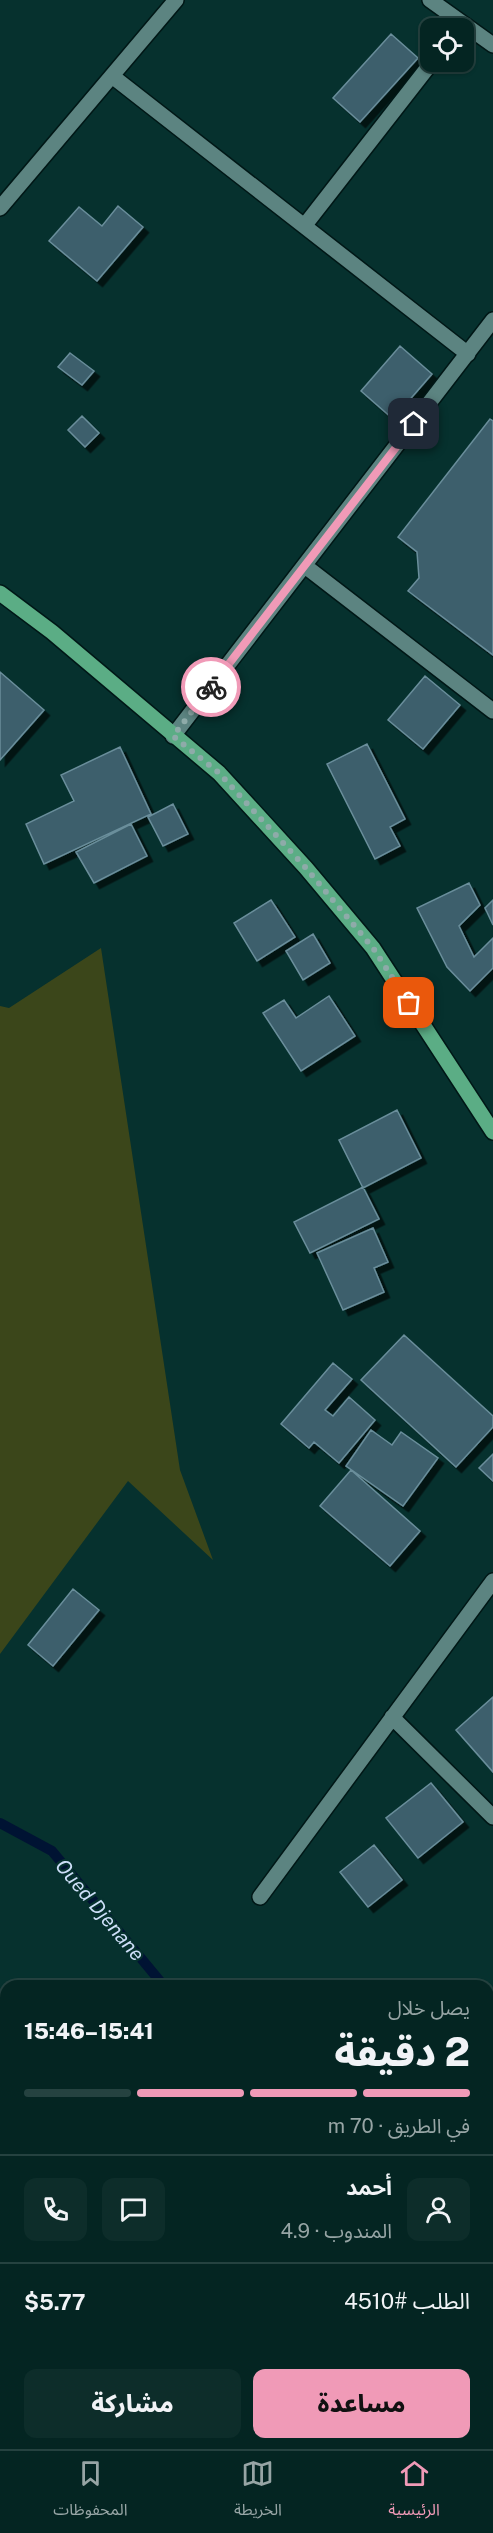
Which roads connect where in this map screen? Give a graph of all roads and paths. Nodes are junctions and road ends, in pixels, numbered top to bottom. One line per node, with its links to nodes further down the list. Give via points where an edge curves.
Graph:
1 (176, 0): 7 (street)
2 (430, 0): 3 (street)
3 (451, 18)
4 (474, 34): 5 (street)
5 (493, 45)
6 (424, 72): 9 (street)
7 (112, 75): 8 (street); 9 (street)
8 (0, 208)
9 (305, 225): 11 (street)
10 (492, 323): 11 (street)
11 (468, 354): 12 (street)
12 (305, 566): 14 (street); 15 (street)
13 (0, 593): 15 (main road, via 52,632)
14 (493, 711)
15 (173, 736): 16 (main road, via 219,773 373,948)
16 (493, 1132)
17 (493, 1581): 18 (street)
18 (392, 1717): 19 (street); 20 (street)
19 (493, 1817)
20 (260, 1897)

